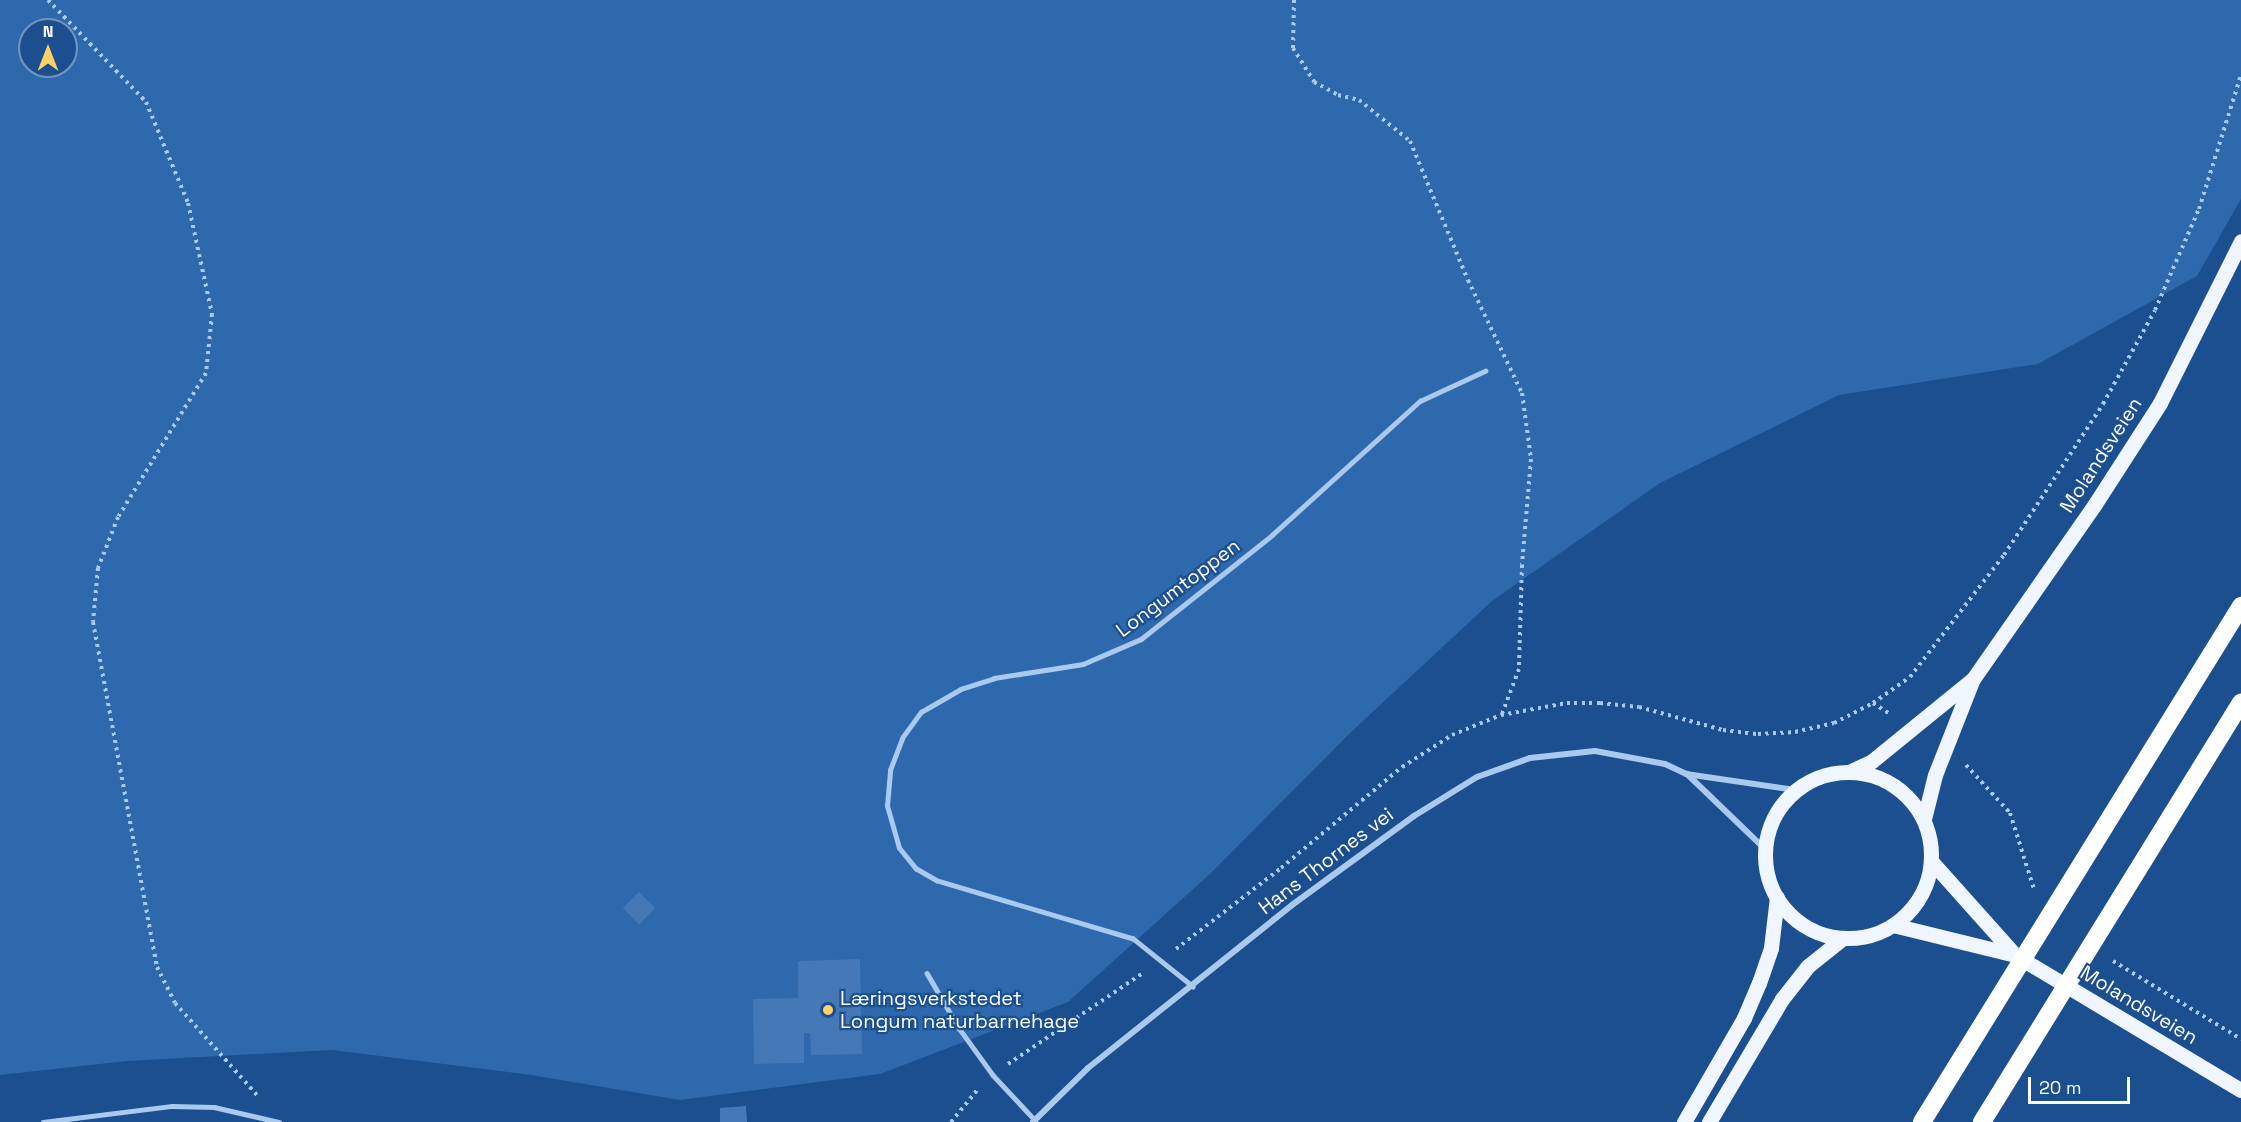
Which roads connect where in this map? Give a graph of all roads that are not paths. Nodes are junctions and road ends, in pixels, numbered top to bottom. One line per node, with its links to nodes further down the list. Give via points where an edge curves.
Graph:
1 (2241, 241): 4 (main road, Molandsveien, via 2160,403 2096,504)
2 (1485, 371): 17 (lane, Longumtoppen, via 1420,401 1272,535 1141,639 1083,664 994,678 961,689 921,712 902,738 890,770 887,806 899,848 916,869 937,881 1132,939)
3 (2241, 606): 24 (highway)
4 (1973, 679): 6 (main road, Molandsveien, via 1872,761); 9 (main road, Molandsveien, via 1935,775)
5 (2241, 703): 25 (highway)
6 (1851, 771): 8 (main road, via 1822,776); 9 (main road, via 1894,785)
7 (1686, 774): 8 (street, Hans Thornes vei); 10 (street, Hans Thornes vei); 17 (street, Hans Thornes vei, via 1655,762 1595,752 1530,758 1477,777 1414,816 1292,905)
8 (1796, 790): 10 (main road, via 1771,823)
9 (1924, 819): 11 (main road)
10 (1765, 849): 12 (main road, via 1767,874)
11 (1931, 861): 13 (main road, via 1920,897); 15 (main road, Molandsveien)
12 (1777, 897): 14 (main road, via 1786,910 1812,930); 22 (main road, via 1771,948 1759,983 1744,1018)
13 (1893, 925): 14 (main road, via 1860,937); 15 (main road, Molandsveien)
14 (1843, 938): 23 (main road, via 1808,966 1782,999)
15 (2015, 956): 18 (main road, Molandsveien)
16 (927, 973): 19 (lane, Hans Thornes vei, via 959,1028)
17 (1193, 987): 19 (street, Hans Thornes vei, via 1088,1068)
18 (2241, 1090)
19 (1034, 1121)
20 (43, 1122): 21 (lane, via 172,1106 214,1107)
21 (279, 1122)
22 (1684, 1122)
23 (1709, 1122)
24 (1922, 1122)
25 (1982, 1122)

